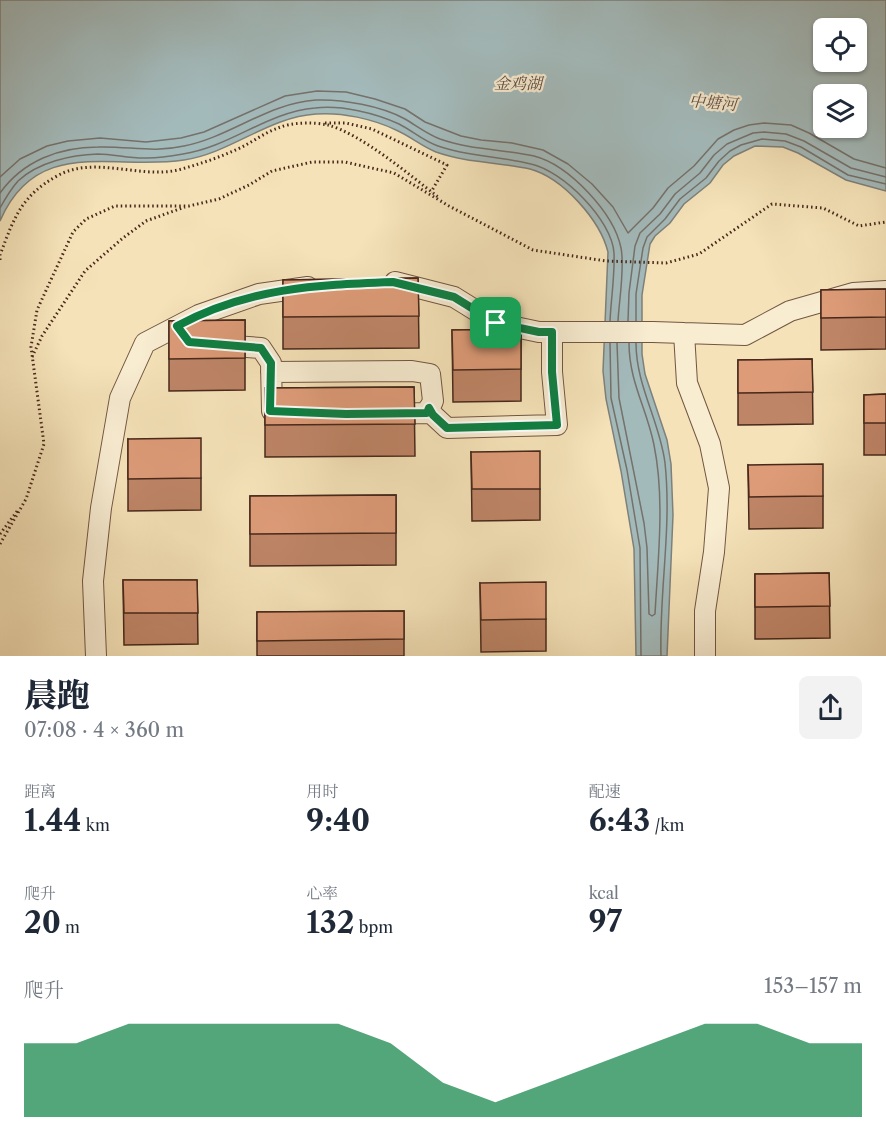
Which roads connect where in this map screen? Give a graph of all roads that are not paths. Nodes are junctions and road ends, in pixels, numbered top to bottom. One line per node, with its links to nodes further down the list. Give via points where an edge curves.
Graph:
1 (371, 283): 4 (street, via 393,282 454,297 496,323)
2 (326, 284): 6 (street, via 259,294 199,315)
3 (886, 291): 5 (street, via 853,293 790,311 745,335)
4 (552, 332): 5 (street); 8 (street, via 557,425 447,428)
5 (684, 333): 12 (street, via 687,383 710,444 719,488 705,611)
6 (190, 337): 7 (street, via 261,348 271,363); 11 (street, via 145,343 120,398 100,508 93,581)
7 (271, 372): 8 (street, via 430,374 433,400); 9 (street, via 270,411)
8 (429, 408): 10 (street, via 427,413)
9 (294, 412)
10 (367, 414)
11 (96, 656)
12 (705, 656)

